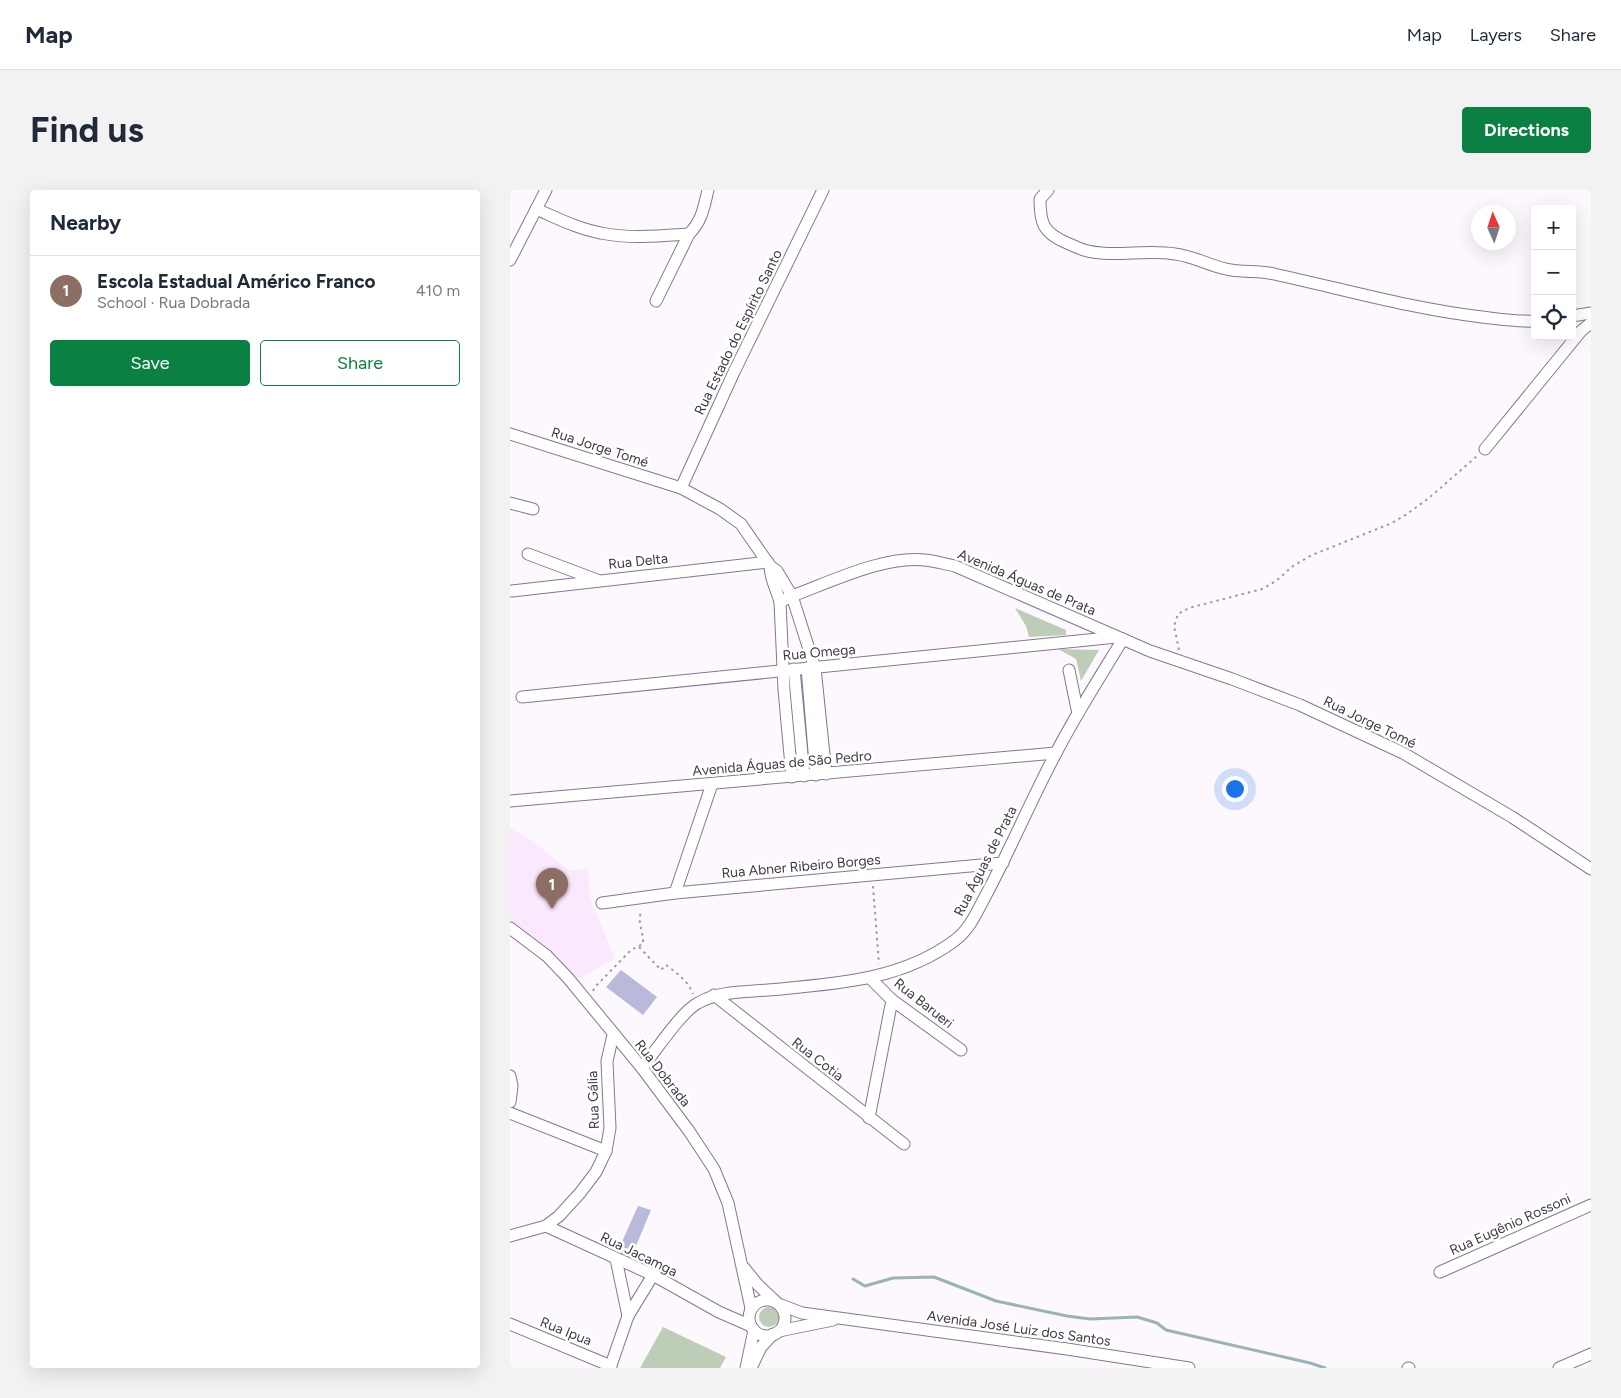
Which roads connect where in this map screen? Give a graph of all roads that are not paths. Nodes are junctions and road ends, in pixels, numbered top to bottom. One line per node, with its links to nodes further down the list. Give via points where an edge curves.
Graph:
1 (546, 190): 5 (street)
2 (708, 190): 6 (street, via 701,219)
3 (823, 190): 15 (street, Rua Estado do Espírito Santo)
4 (1048, 190): 11 (street, via 1040,199 1044,226 1064,242 1084,250 1188,256 1224,269 1272,273 1449,314)
5 (536, 210): 6 (street, via 602,234 637,237); 7 (street)
6 (689, 234): 8 (street)
7 (510, 260)
8 (656, 301)
9 (1591, 313): 10 (street)
10 (1576, 315)
11 (1531, 321)
12 (1591, 323): 14 (street)
13 (510, 434): 15 (street, Rua Jorge Tomé)
14 (1484, 449)
15 (681, 488): 19 (street, via 732,516)
16 (510, 503): 17 (street)
17 (533, 509)
18 (528, 554): 20 (street)
19 (769, 564): 20 (street, Rua Delta); 22 (street); 23 (street)
20 (599, 580): 21 (street, Rua Delta)
21 (512, 591)
22 (792, 596): 23 (street, Avenida Águas de Prata); 24 (street, Avenida Águas de Prata, via 878,565 924,560 955,566); 25 (street)
23 (780, 602): 26 (street)
24 (1121, 638): 25 (street, Rua Omega); 29 (street, Rua Águas de Prata); 37 (street, Rua Jorge Tomé, via 1300,705 1403,753 1512,817)
25 (811, 668): 26 (street, Rua Omega); 31 (street)
26 (789, 670): 28 (street, Rua Omega); 32 (street); 33 (street)
27 (1069, 670): 29 (street)
28 (522, 697)
29 (1078, 714): 30 (street, Rua Águas de Prata)
30 (1056, 753): 31 (street, Avenida Águas de São Pedro); 36 (street, Rua Águas de Prata)
31 (821, 774): 32 (street, Avenida Águas de São Pedro)
32 (804, 776): 33 (street, Avenida Águas de São Pedro)
33 (792, 777): 34 (street, Avenida Águas de São Pedro)
34 (712, 784): 35 (street, Avenida Águas de São Pedro); 38 (street)
35 (510, 801)
36 (1003, 863): 38 (street, Rua Abner Ribeiro Borges); 41 (street, Rua Águas de Prata, via 969,926 956,940 910,967)
37 (1591, 869)
38 (675, 893): 39 (street, Rua Abner Ribeiro Borges)
39 (602, 903)
40 (510, 928): 44 (street, Rua Dobrada, via 568,978)
41 (875, 977): 42 (street, Rua Águas de Prata); 43 (street, Rua Barueri)
42 (714, 996): 46 (street, Rua Águas de Prata, via 696,1003 683,1015); 50 (street, Rua Cotia)
43 (892, 1000): 45 (street, Rua Barueri); 50 (street)
44 (613, 1035): 46 (street, Rua Dobrada); 52 (street, Rua Gália, via 607,1061 610,1128)
45 (962, 1050)
46 (642, 1068): 57 (street, Rua Dobrada, via 714,1169 728,1203)
47 (510, 1076): 48 (street)
48 (510, 1102)
49 (510, 1113): 52 (street)
50 (869, 1118): 51 (street, Rua Cotia)
51 (904, 1144)
52 (606, 1151): 54 (street, Rua Gália, via 596,1172 580,1193)
53 (1591, 1205): 58 (street, Rua Eugênio Rossoni)
54 (546, 1226): 55 (street, Rua Gália); 56 (street, Rua Jacamga)
55 (510, 1236)
56 (616, 1259): 59 (street, Rua Jacamga); 63 (street)
57 (743, 1267): 60 (street, Rua Dobrada); 61 (street, Rua Dobrada)
58 (1440, 1272)
59 (653, 1275): 62 (street, Rua Jacamga); 63 (street)
60 (778, 1304): 61 (street, via 765,1300); 64 (street, Avenida José Luiz dos Santos, via 802,1313); 67 (street, via 785,1321)
61 (750, 1311): 62 (street, Rua Jacamga); 66 (street)
62 (719, 1312): 66 (street, Rua Jacamga)
63 (628, 1316): 69 (street)
64 (845, 1318): 67 (street, Avenida José Luiz dos Santos); 72 (street, Avenida José Luiz dos Santos)
65 (510, 1324): 69 (street, Rua Ipua)
66 (753, 1328): 67 (street, via 763,1335); 70 (street)
67 (776, 1333): 71 (street, via 762,1347)
68 (1591, 1354): 73 (street)
69 (610, 1367)
70 (746, 1368)
71 (751, 1368)
72 (1189, 1368)
73 (1559, 1368)

